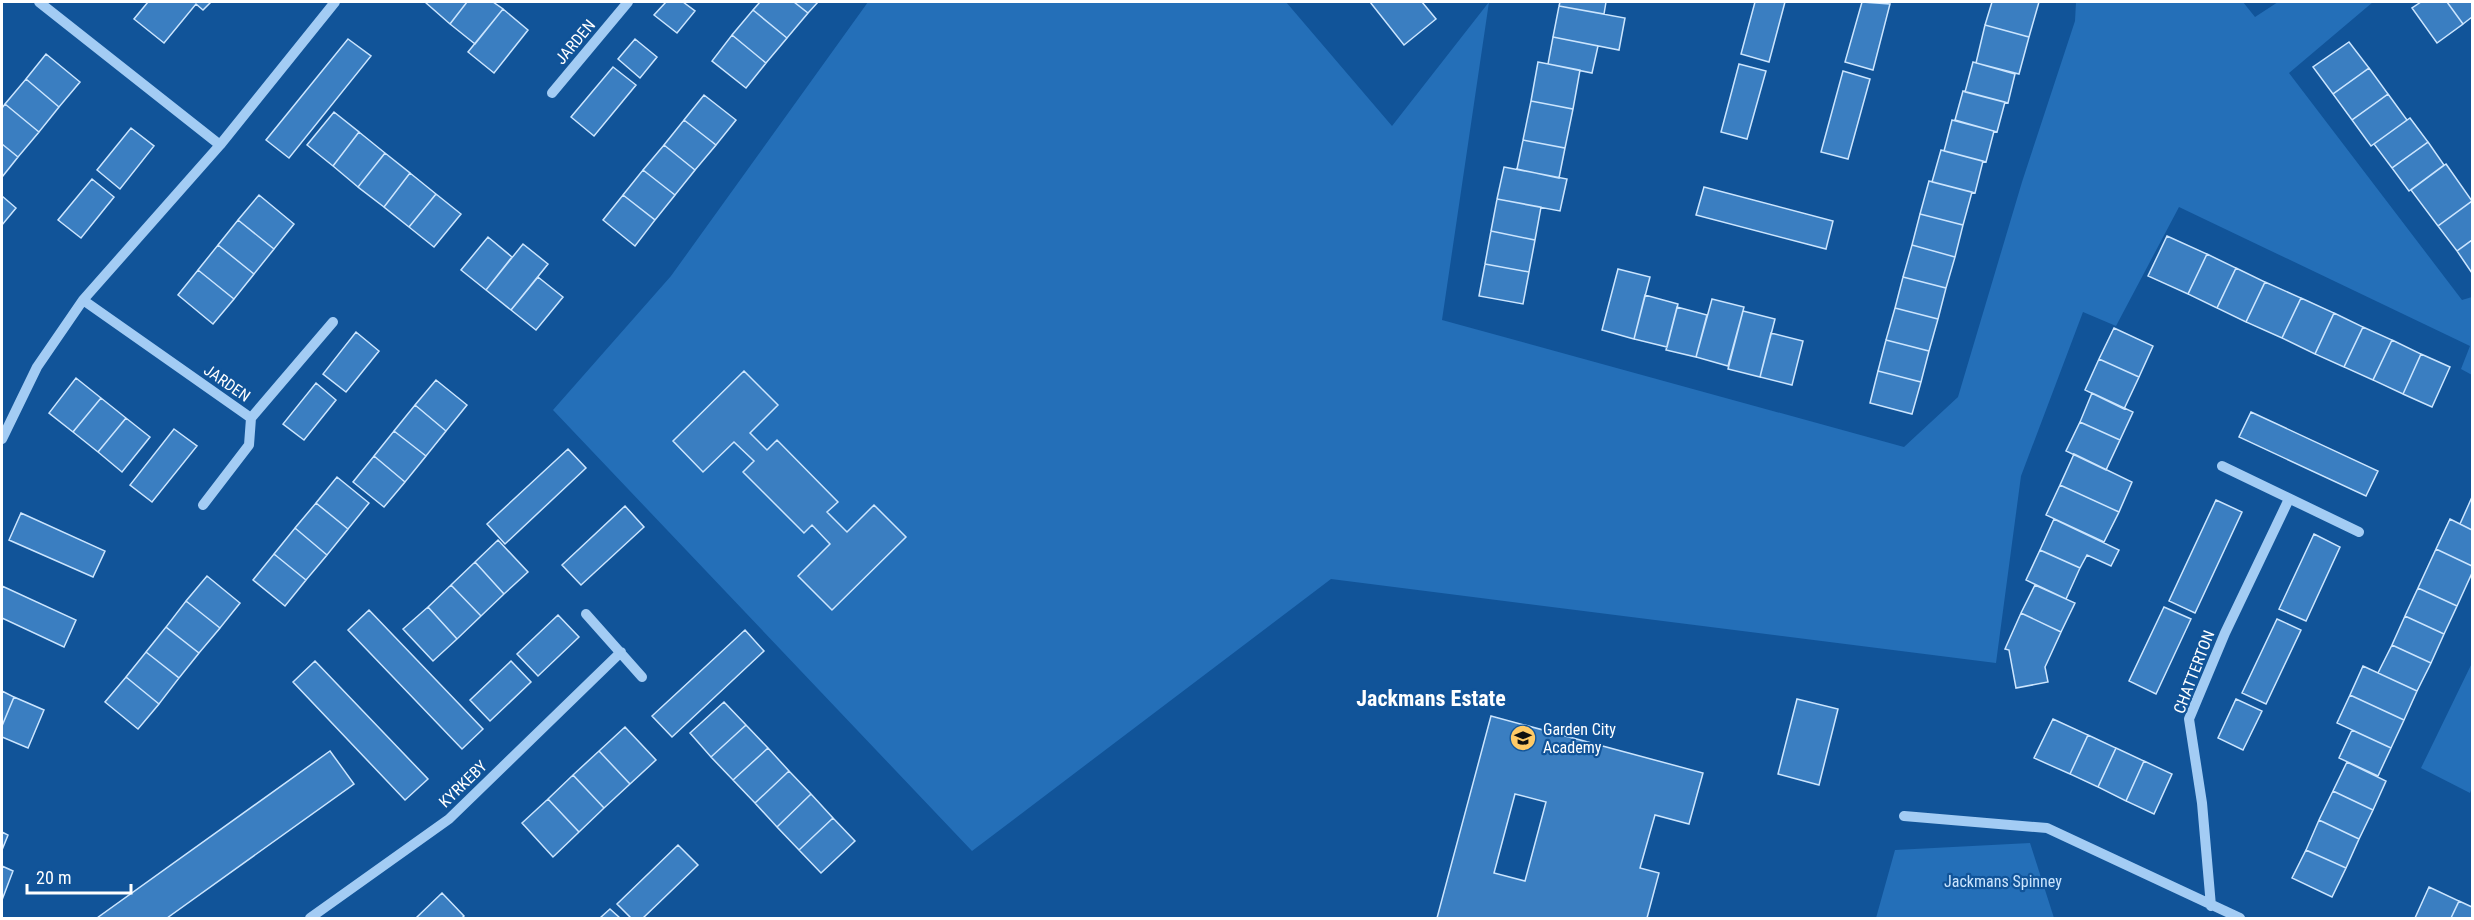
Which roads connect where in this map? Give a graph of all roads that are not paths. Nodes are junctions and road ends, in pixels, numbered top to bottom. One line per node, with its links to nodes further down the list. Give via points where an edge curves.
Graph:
1 (39, 2): 6 (street)
2 (335, 2): 6 (street)
3 (612, 2): 4 (street, JARDEN)
4 (625, 5): 5 (street, JARDEN)
5 (552, 93)
6 (220, 145): 7 (street)
7 (83, 300): 9 (street, JARDEN); 10 (street, via 37,367)
8 (333, 322): 9 (street, JARDEN)
9 (251, 418): 13 (street, via 249,445)
10 (2, 439)
11 (2222, 466): 12 (street)
12 (2289, 499): 14 (street); 19 (street, CHATTERTON, via 2189,719 2202,803)
13 (203, 505)
14 (2359, 532)
15 (586, 614): 16 (street)
16 (621, 652): 17 (street); 20 (street, KYRKEBY, via 449,819)
17 (642, 677)
18 (1904, 816): 19 (street, via 2047,828)
19 (2211, 906): 21 (street)
20 (310, 918)
21 (2240, 918)

